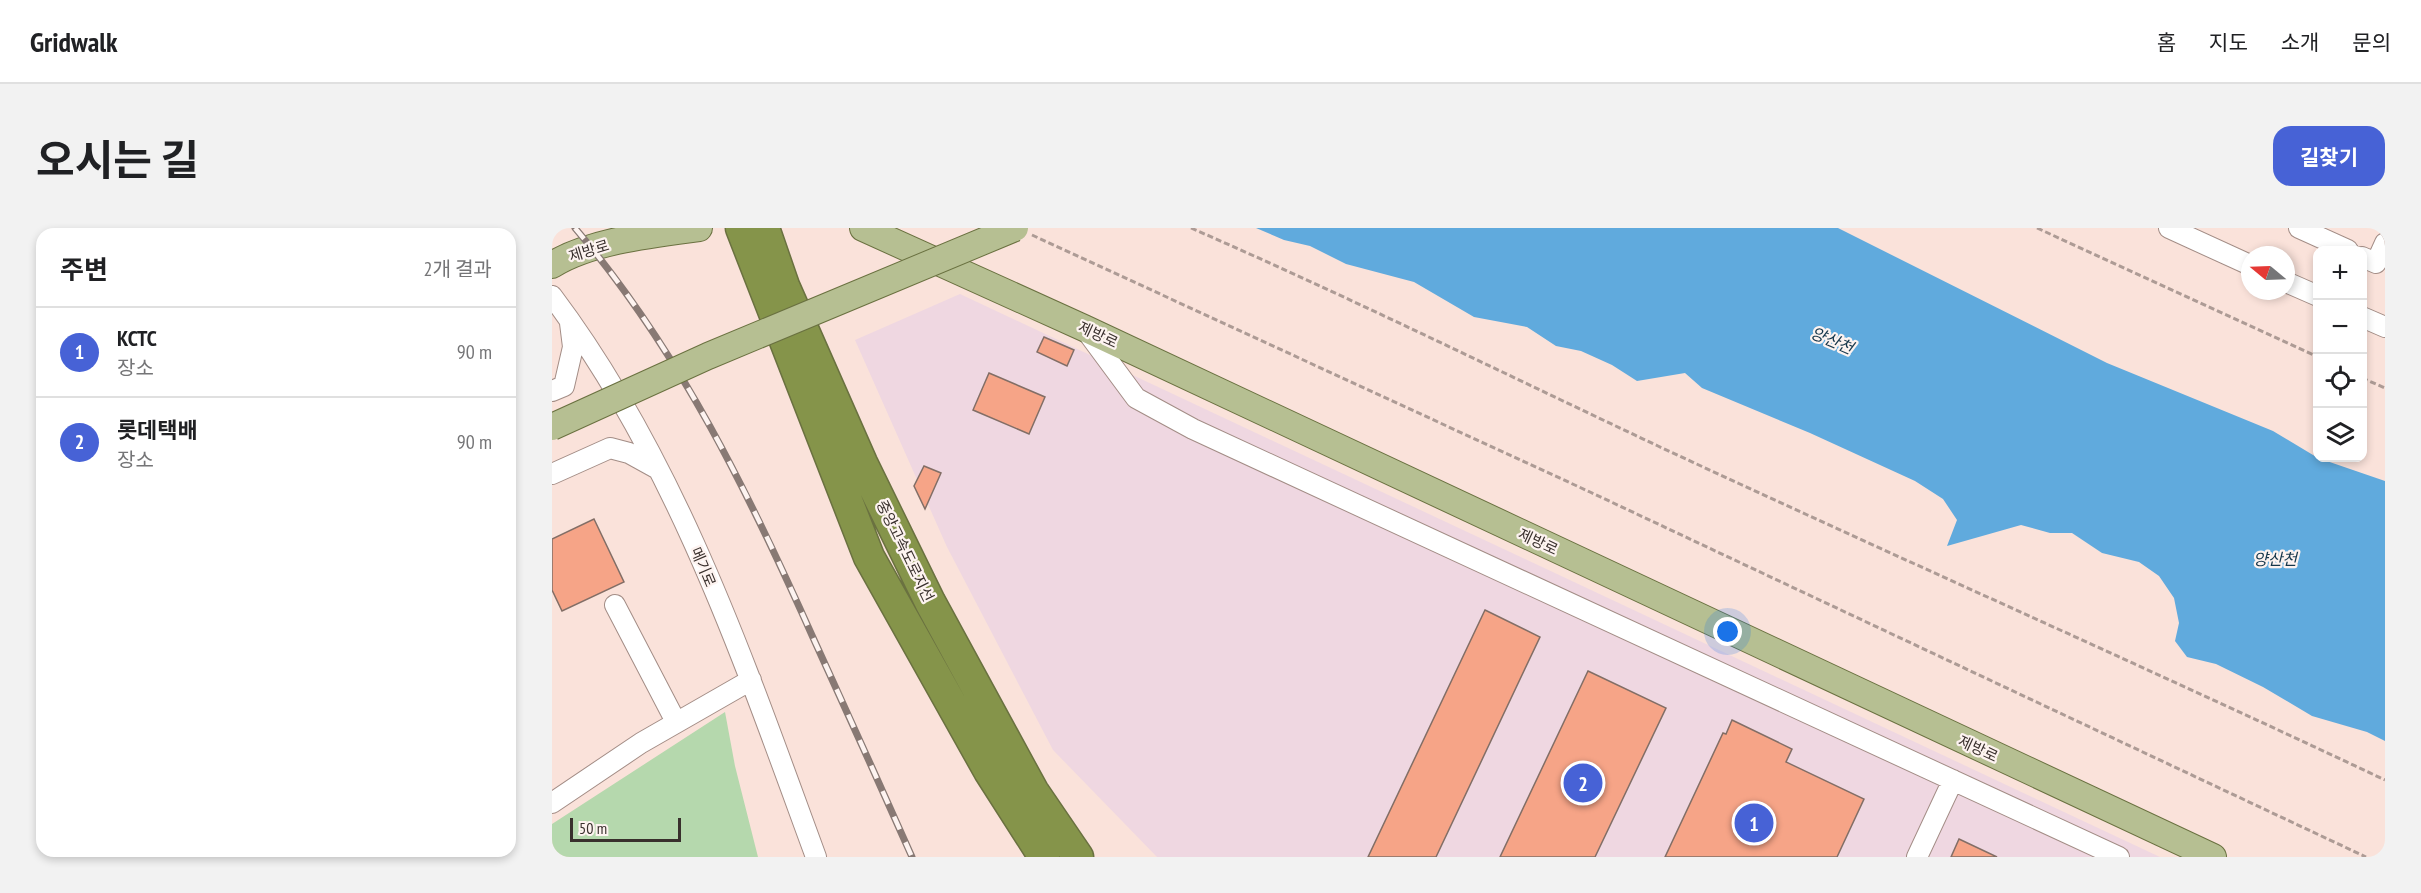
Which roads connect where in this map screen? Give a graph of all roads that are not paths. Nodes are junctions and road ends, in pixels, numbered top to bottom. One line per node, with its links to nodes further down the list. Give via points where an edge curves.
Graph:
1 (699, 228): 12 (main road, 제방로, via 576,252)
2 (741, 228): 13 (highway, 중앙고속도로지선)
3 (764, 228): 13 (highway, 중앙고속도로지선)
4 (863, 228): 20 (main road, 제방로)
5 (2169, 228): 11 (street)
6 (2299, 228): 9 (street)
7 (1021, 230): 22 (main road, bridge, via 708,356)
8 (2385, 243): 10 (street, via 2376,263)
9 (2339, 246)
10 (2367, 259)
11 (2241, 261)
12 (552, 265)
13 (774, 286): 31 (highway, 중앙고속도로지선, via 869,557 989,771); 32 (highway, 중앙고속도로지선, via 930,602 1033,791)
14 (2295, 286): 15 (street)
15 (2313, 294)
16 (552, 297): 18 (street, 메기로)
17 (2367, 319): 19 (street)
18 (570, 320): 21 (street, via 573,347 564,386); 23 (street, 메기로, via 594,354)
19 (2385, 327)
20 (1084, 328): 28 (street, via 1136,398 1193,429); 35 (main road, 제방로)
21 (552, 392)
22 (552, 427)
23 (658, 469): 24 (street, via 629,453 610,448); 26 (street, 메기로)
24 (552, 474)
25 (615, 605): 27 (street)
26 (751, 680): 27 (street); 30 (street, 메기로)
27 (676, 723): 29 (street)
28 (1953, 780): 33 (street); 34 (street)
29 (552, 803)
30 (816, 857)
31 (1044, 857)
32 (1078, 857)
33 (1917, 857)
34 (2119, 857)
35 (2213, 857)

